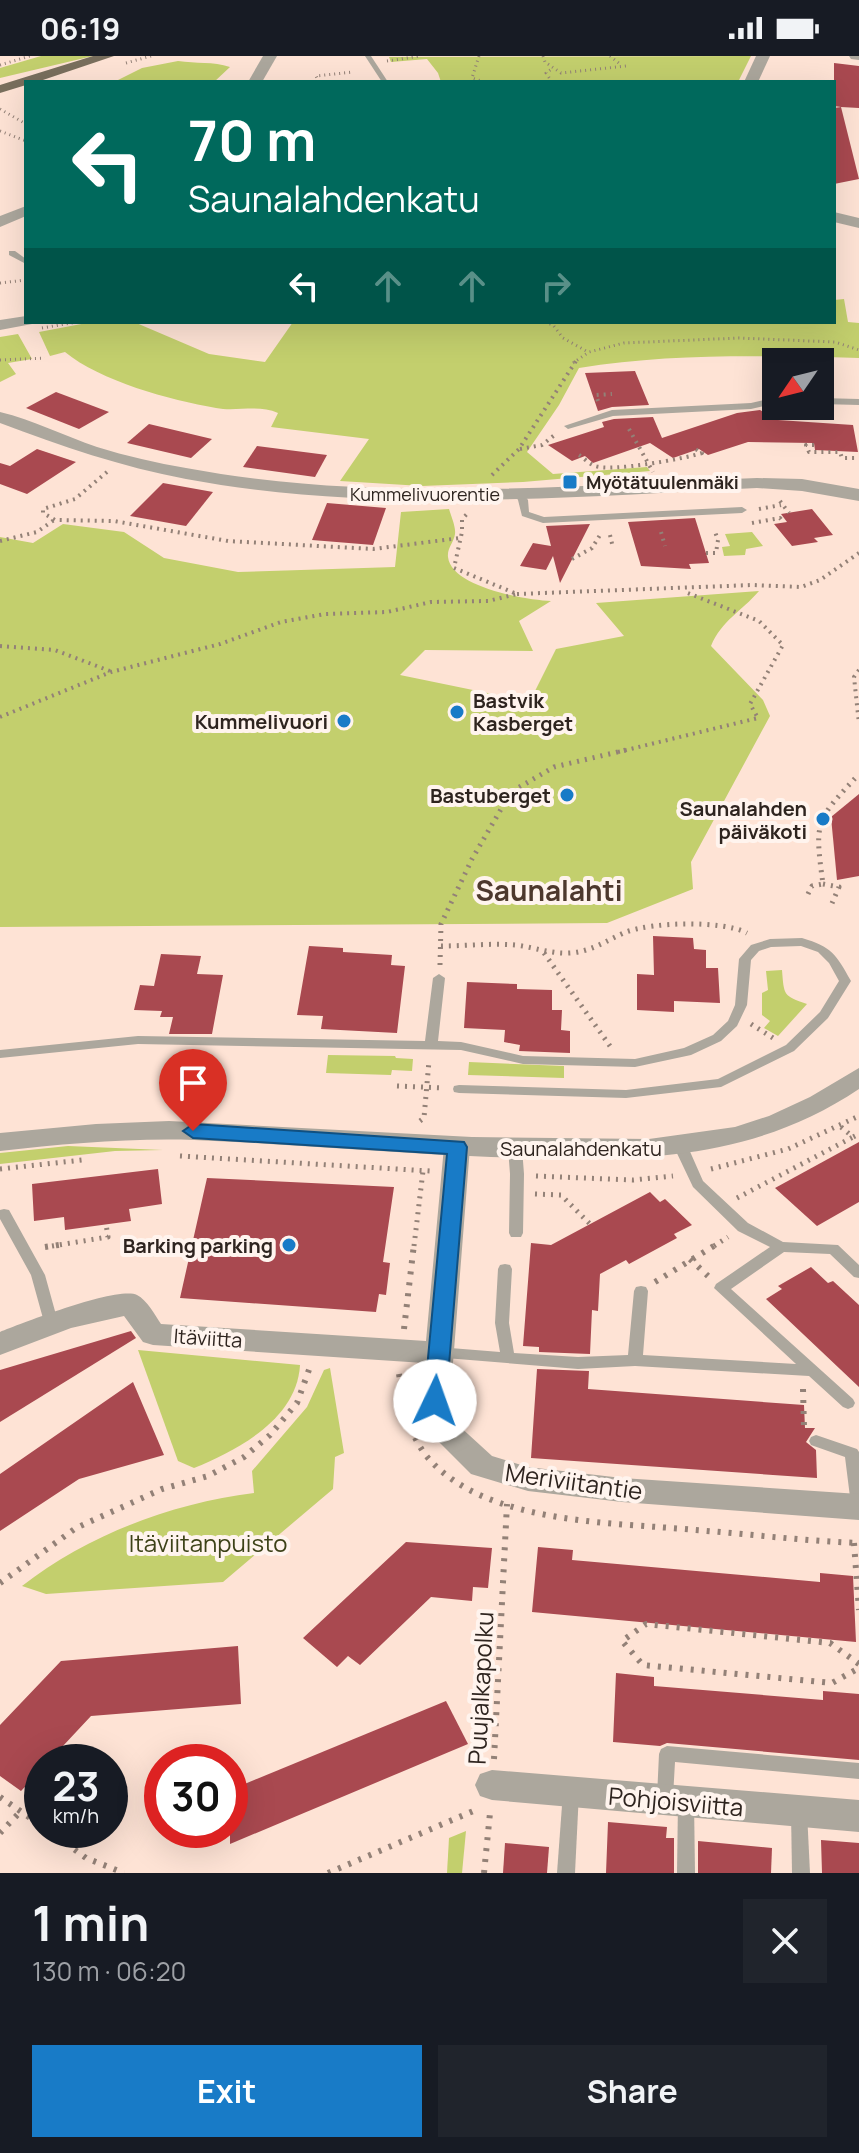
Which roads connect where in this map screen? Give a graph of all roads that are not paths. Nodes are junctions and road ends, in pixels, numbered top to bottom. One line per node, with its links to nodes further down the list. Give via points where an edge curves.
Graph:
1 (107, 56): 5 (main road)
2 (270, 56): 6 (street)
3 (368, 56): 7 (lane)
4 (763, 56): 8 (street)
5 (29, 80)
6 (256, 80)
7 (384, 80)
8 (752, 80)
9 (24, 82): 10 (main road)
10 (0, 89)
11 (24, 212): 13 (street)
12 (836, 217): 14 (street)
13 (0, 222)
14 (859, 223)
15 (12, 253): 16 (lane)
16 (24, 261)
17 (24, 321): 18 (street)
18 (0, 325)
19 (834, 401): 20 (lane)
20 (859, 402)
21 (762, 403): 23 (lane, via 612,413)
22 (0, 417): 24 (street, Kummelivuorentie, via 103,456 217,482 344,495)
23 (568, 426)
24 (518, 493): 25 (street, Kummelivuorentie, via 757,483); 26 (lane, via 525,514 543,520)
25 (859, 495)
26 (742, 510)
27 (439, 978): 30 (lane)
28 (845, 981): 29 (lane); 30 (lane, via 822,949 802,942 770,943 745,959 741,1005 733,1023 717,1038 687,1052 635,1063 523,1060 461,1046); 33 (lane, via 824,1015 790,1048 721,1083 626,1094)
29 (859, 984)
30 (431, 1051): 31 (lane, via 138,1040)
31 (0, 1054)
32 (859, 1077): 36 (street, Saunalahdenkatu, via 781,1121)
33 (459, 1089)
34 (0, 1142): 35 (street, Saunalahdenkatu, via 121,1130)
35 (457, 1147): 37 (street, Saunalahdenkatu); 46 (street, Meriviitantie)
36 (681, 1147): 37 (street, Saunalahdenkatu, via 590,1152); 40 (lane, via 698,1184 743,1227)
37 (515, 1148): 39 (lane)
38 (4, 1214): 44 (lane, via 38,1275)
39 (516, 1233)
40 (781, 1247): 42 (lane, via 833,1249); 49 (lane, via 721,1288)
41 (505, 1269): 47 (lane, via 502,1323)
42 (859, 1273)
43 (641, 1291): 48 (lane)
44 (51, 1322): 45 (street, Itäviitta); 46 (street, Itäviitta, via 131,1304 153,1334)
45 (0, 1344)
46 (438, 1353): 47 (lane); 52 (street, Meriviitantie, via 435,1401 445,1430 482,1465 528,1479 622,1490)
47 (508, 1357): 48 (lane, via 578,1363)
48 (635, 1360): 49 (lane)
49 (814, 1371): 50 (lane)
50 (848, 1403)
51 (816, 1441): 52 (lane, via 852,1453)
52 (859, 1506)
53 (859, 1771): 56 (lane, via 667,1754)
54 (571, 1792): 55 (street, Pohjoisviitta); 56 (street, Pohjoisviitta); 59 (lane)
55 (491, 1795)
56 (675, 1801): 57 (street, Pohjoisviitta); 60 (lane)
57 (799, 1811): 58 (street, Pohjoisviitta); 61 (lane)
58 (859, 1816)
59 (566, 1873)
60 (686, 1873)
61 (801, 1873)

